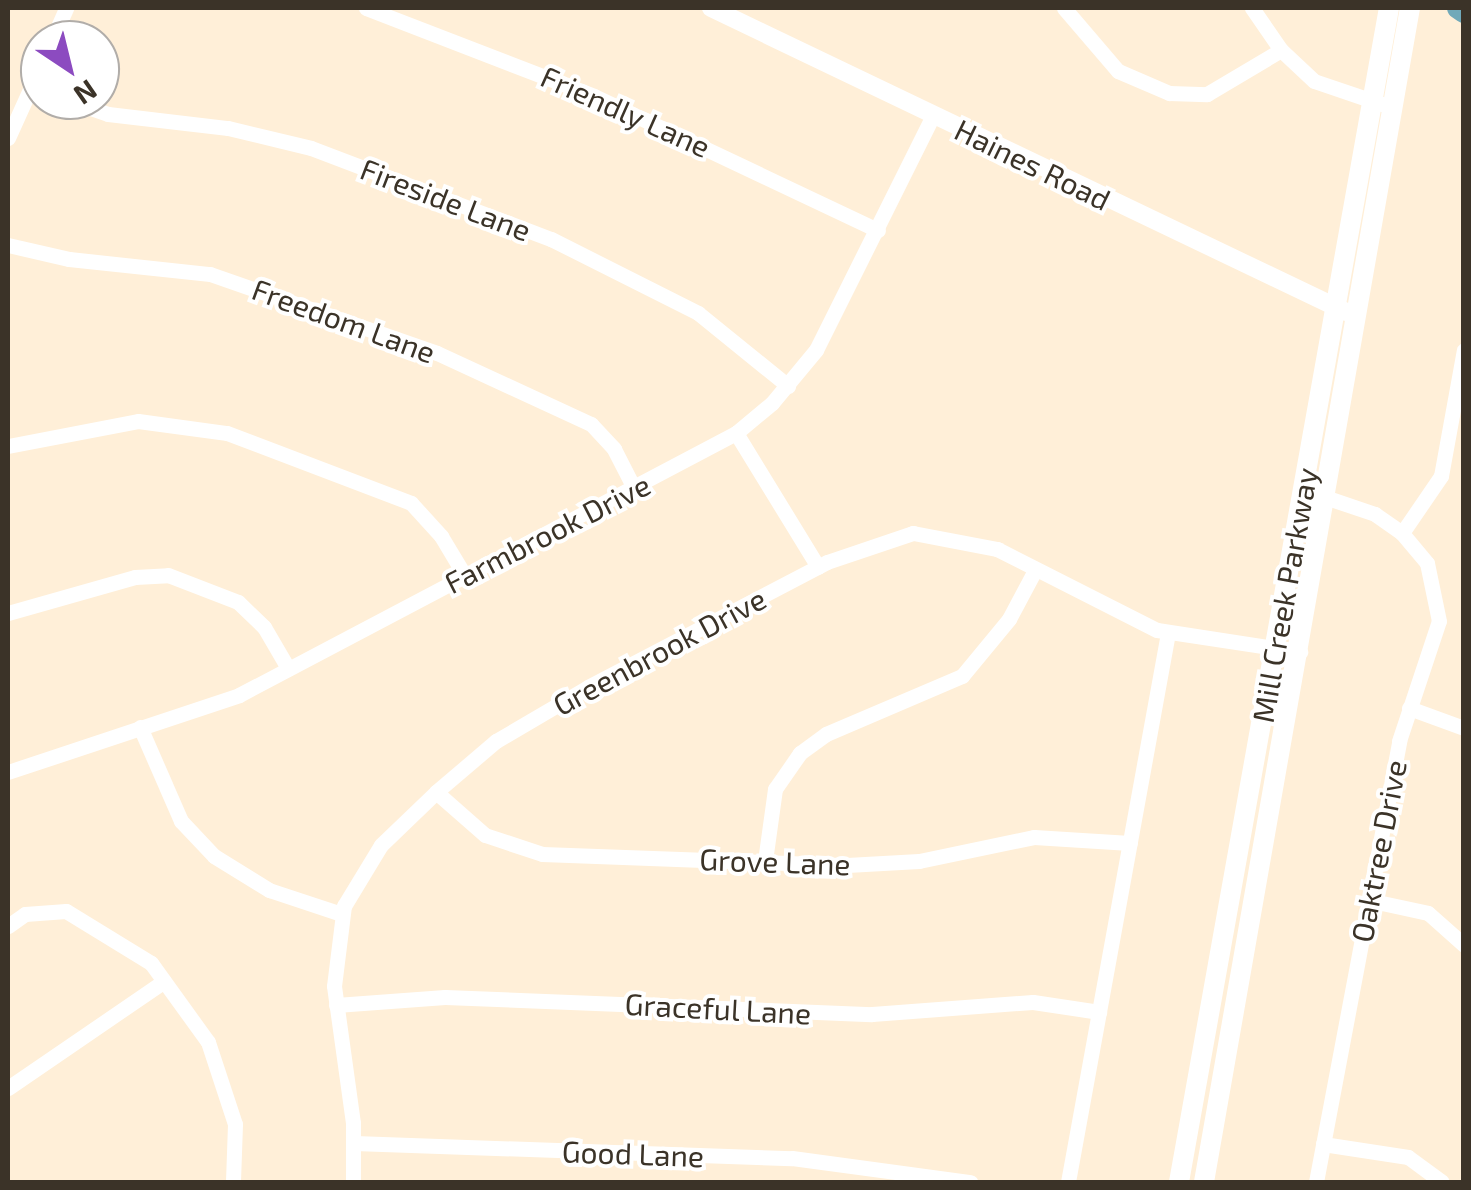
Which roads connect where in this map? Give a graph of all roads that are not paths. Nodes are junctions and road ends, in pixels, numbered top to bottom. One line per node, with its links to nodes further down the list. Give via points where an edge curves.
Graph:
1 (366, 8): 12 (street, Friendly Lane, via 594,96)
2 (711, 8): 10 (street, Haines Road)
3 (1064, 8): 7 (street, via 1118,71 1169,93 1206,94)
4 (1252, 8): 7 (street)
5 (1389, 8): 8 (main road, Mill Creek Parkway)
6 (1410, 8): 9 (main road, Mill Creek Parkway)
7 (1281, 50): 8 (street, via 1314,81)
8 (1370, 101): 9 (street); 14 (main road, Mill Creek Parkway)
9 (1396, 108): 15 (main road, Mill Creek Parkway)
10 (933, 115): 12 (street, Farmbrook Drive); 14 (street, Haines Road)
11 (120, 116): 17 (street, Fireside Lane, via 276,138 551,239 698,313)
12 (878, 230): 17 (street, Farmbrook Drive, via 831,326)
13 (8, 245): 20 (street, Freedom Lane, via 41,255 210,274 437,353 591,424 614,449)
14 (1333, 306): 15 (street, Haines Road); 21 (main road, Mill Creek Parkway)
15 (1357, 317): 22 (main road, Mill Creek Parkway)
16 (1464, 350): 23 (street, via 1441,476)
17 (788, 386): 18 (street, Farmbrook Drive)
18 (736, 433): 20 (street, Farmbrook Drive); 24 (street)
19 (8, 446): 26 (street, via 138,421 227,433 411,504 441,536)
20 (634, 488): 26 (street, Farmbrook Drive)
21 (1302, 489): 22 (street, Oaktree Drive); 29 (main road, Mill Creek Parkway)
22 (1327, 497): 23 (street, Oaktree Drive, via 1375,514); 30 (main road, Mill Creek Parkway)
23 (1402, 533): 32 (street, Oaktree Drive, via 1427,563 1439,604 1434,643)
24 (818, 567): 25 (street, Greenbrook Drive, via 890,536 925,532 978,542); 36 (street, Greenbrook Drive, via 536,716)
25 (1035, 570): 28 (street, Greenbrook Drive); 38 (street, via 988,650 962,676 826,734 800,753 774,788)
26 (464, 576): 31 (street, Farmbrook Drive)
27 (8, 612): 31 (street, via 135,577 168,575 238,602 264,627)
28 (1168, 633): 29 (street, Greenbrook Drive); 37 (street)
29 (1274, 649): 30 (street, Greenbrook Drive); 53 (main road, Mill Creek Parkway)
30 (1300, 652): 54 (main road, Mill Creek Parkway)
31 (288, 668): 33 (street, Farmbrook Drive, via 218,704)
32 (1409, 708): 34 (street); 39 (street, Oaktree Drive)
33 (140, 727): 35 (street, Farmbrook Drive); 40 (street, via 180,820 214,856 252,882)
34 (1464, 728)
35 (8, 772)
36 (436, 792): 38 (street, Grove Lane, via 485,835 520,850); 40 (street, Greenbrook Drive, via 381,845)
37 (1130, 843): 38 (street, Grove Lane, via 1045,836 896,864); 45 (street)
38 (765, 862)
39 (1368, 900): 42 (street, via 1428,913); 48 (street, Oaktree Drive)
40 (341, 914): 44 (street, Greenbrook Drive)
41 (8, 926): 43 (street, via 25,914 66,910 102,927)
42 (1464, 945)
43 (164, 981): 46 (street); 49 (street, via 208,1042 235,1124)
44 (336, 1006): 45 (street, Graceful Lane, via 444,996 872,1014 1033,1002); 47 (street, Greenbrook Drive)
45 (1100, 1012): 52 (street)
46 (8, 1088)
47 (354, 1143): 50 (street, Greenbrook Drive); 51 (street, Good Lane, via 792,1158)
48 (1323, 1144): 55 (street, Oaktree Drive); 56 (street, via 1408,1157)
49 (233, 1182)
50 (353, 1182)
51 (970, 1182)
52 (1068, 1182)
53 (1178, 1182)
54 (1204, 1182)
55 (1316, 1182)
56 (1442, 1182)

